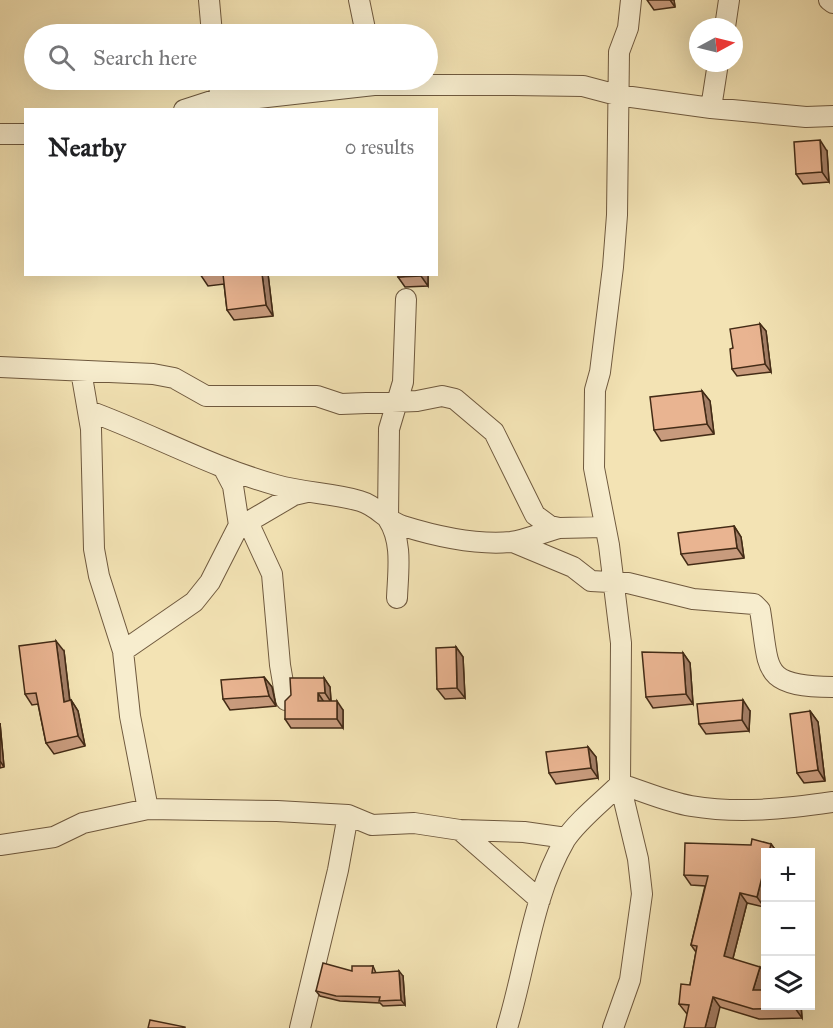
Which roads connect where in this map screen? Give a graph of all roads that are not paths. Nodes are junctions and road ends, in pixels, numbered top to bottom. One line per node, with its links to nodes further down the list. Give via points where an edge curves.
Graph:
1 (209, 0): 8 (street)
2 (360, 0): 9 (street)
3 (631, 0): 15 (street, via 619,52)
4 (729, 0): 7 (street)
5 (829, 0): 6 (street)
6 (833, 3)
7 (726, 18)
8 (211, 24)
9 (364, 24)
10 (717, 72): 17 (street)
11 (438, 83): 15 (street, via 584,86)
12 (218, 90): 16 (street)
13 (224, 90): 14 (street, via 258,98)
14 (316, 90)
15 (617, 95): 17 (street); 30 (street, via 619,179 614,267 595,390 594,468)
16 (187, 108)
17 (711, 108): 18 (street)
18 (833, 116)
19 (0, 134): 20 (street)
20 (24, 134)
21 (406, 299): 24 (street, via 404,382)
22 (0, 367): 23 (street)
23 (81, 370): 24 (street, via 131,371 174,378 206,396 317,396 341,404); 25 (street)
24 (395, 402): 28 (street, via 389,429); 31 (street, via 442,396 455,399 494,432 535,515)
25 (89, 411): 26 (street, via 140,429); 35 (street, via 94,549)
26 (223, 467): 27 (street); 29 (street)
27 (308, 492): 28 (street, via 330,493 375,506); 29 (street, via 294,495)
28 (388, 519): 32 (street, via 402,526 481,542); 34 (street, via 396,531 398,547)
29 (244, 523): 35 (street, via 194,602); 37 (street, via 272,574)
30 (604, 527): 31 (street); 33 (street)
31 (559, 528): 32 (street)
32 (513, 542): 33 (street, via 573,567 591,581)
33 (614, 584): 36 (street, via 628,583 693,599 754,604 760,610 765,660 774,674 788,682); 38 (street, via 621,643)
34 (397, 598)
35 (123, 651): 40 (street, via 130,716)
36 (833, 687)
37 (286, 700)
38 (620, 784): 39 (street, via 688,806 726,810 778,810); 43 (street); 48 (street, via 642,894 630,980)
39 (833, 802)
40 (148, 809): 41 (street); 44 (street, via 83,823 54,837)
41 (348, 815): 42 (street, via 372,825 414,823); 46 (street)
42 (460, 830): 43 (street); 45 (street)
43 (566, 838): 45 (street)
44 (0, 845)
45 (540, 900): 47 (street)
46 (300, 1028)
47 (507, 1028)
48 (613, 1028)

